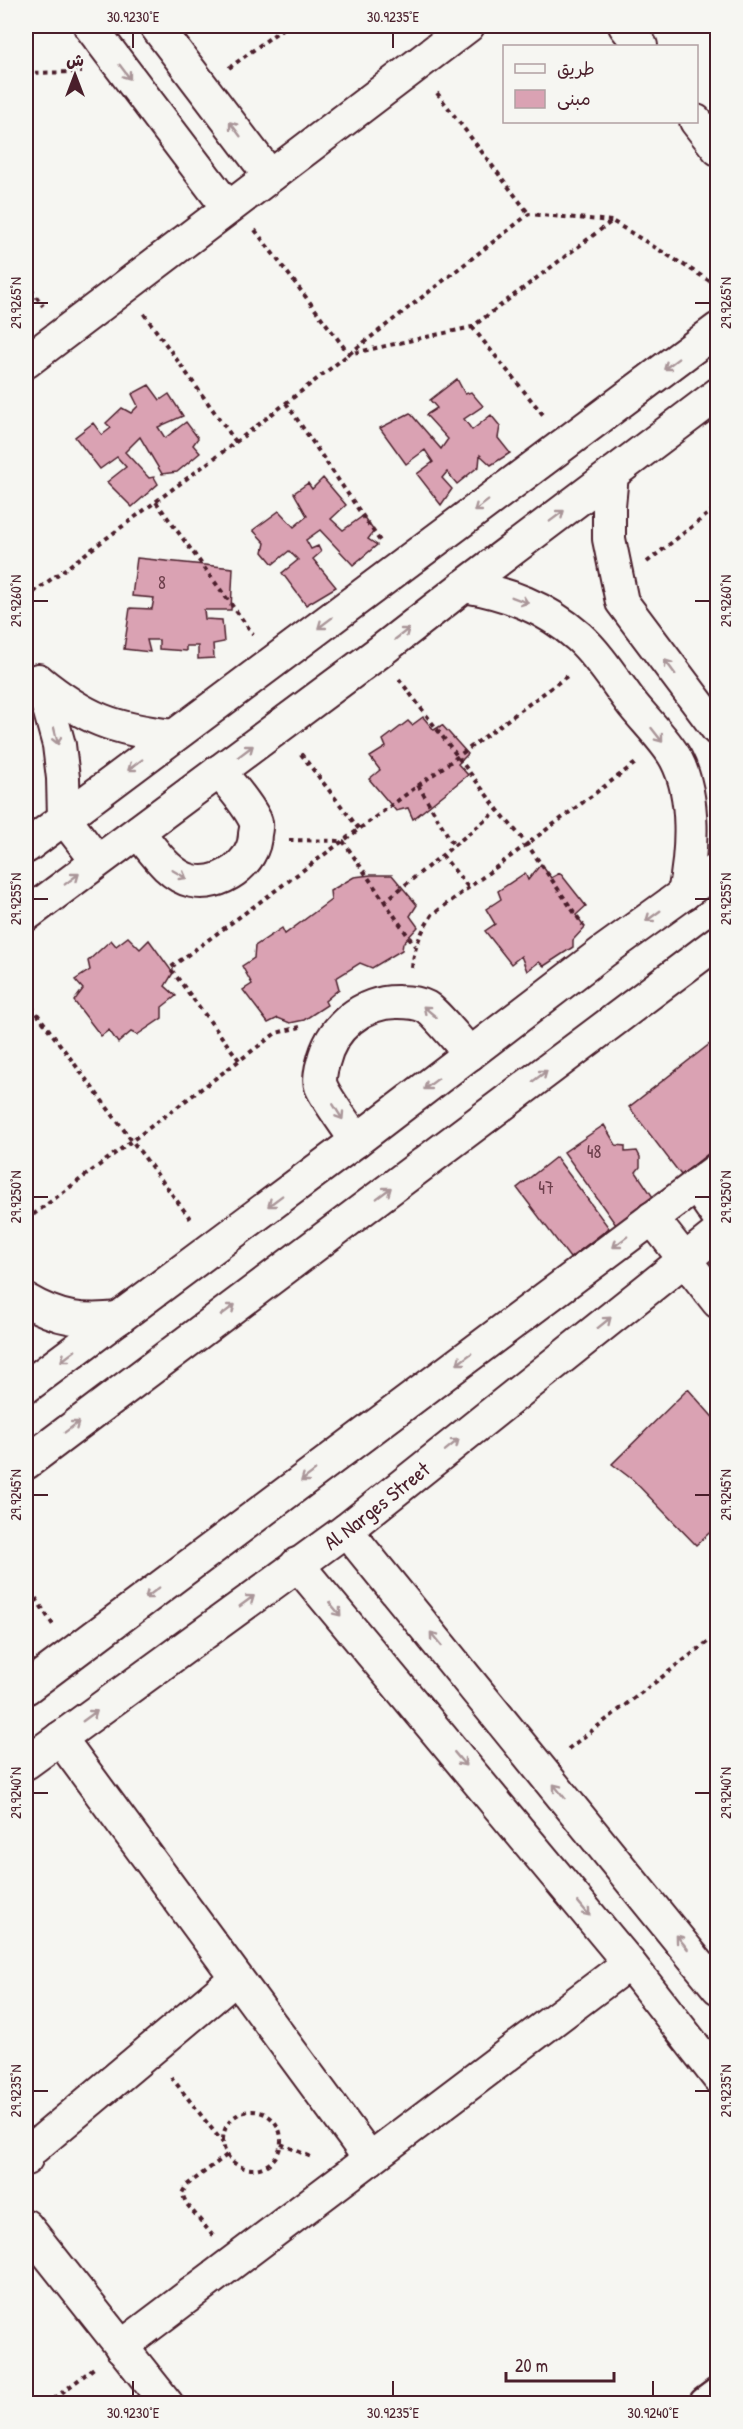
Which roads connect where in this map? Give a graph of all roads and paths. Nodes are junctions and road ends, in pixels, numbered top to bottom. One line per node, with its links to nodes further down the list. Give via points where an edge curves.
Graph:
1 (90, 26): 8 (street)
2 (156, 26): 10 (street)
3 (286, 26): 10 (path)
4 (468, 26): 7 (street)
5 (625, 26): 6 (street)
6 (640, 45)
7 (416, 65): 13 (street); 15 (path)
8 (124, 71): 9 (path); 14 (street, one-way to 14)
9 (26, 73)
10 (203, 87): 13 (street, one-way to 10)
11 (698, 123): 12 (street)
12 (717, 149)
13 (270, 176): 14 (street)
14 (231, 206): 18 (street); 21 (path)
15 (530, 214): 16 (path); 21 (path)
16 (612, 221): 17 (path); 19 (path)
17 (717, 286)
18 (124, 287): 22 (street); 25 (path)
19 (472, 327): 21 (path); 26 (path)
20 (717, 329): 26 (street, one-way to 26)
21 (349, 354): 24 (path)
22 (26, 362)
23 (717, 394): 27 (street)
24 (286, 403): 25 (path); 30 (path)
25 (236, 442): 28 (path)
26 (566, 443): 30 (street, one-way to 30)
27 (612, 474): 31 (street, via 609,538); 32 (street, one-way to 27)
28 (156, 502): 33 (path); 36 (path)
29 (717, 506): 31 (path)
30 (399, 568): 36 (street, one-way to 36)
31 (618, 585): 39 (street, one-way to 31, via 622,602)
32 (464, 586): 34 (street, one-way to 32); 35 (street, one-way to 35, via 496,591 526,602 572,631)
33 (26, 598)
34 (378, 653): 38 (street); 42 (path)
35 (595, 656): 41 (street, one-way to 41); 42 (path)
36 (273, 662): 40 (street)
37 (32, 672): 40 (street, via 67,704 101,721 136,732); 46 (street, one-way to 46, via 50,712 58,745)
38 (280, 726): 43 (street, one-way to 38); 47 (path)
39 (717, 730)
40 (173, 736): 46 (street, one-way to 46)
41 (663, 742): 51 (path); 58 (street, via 676,759 688,803 690,860)
42 (459, 756): 44 (path); 45 (path)
43 (219, 771): 48 (street); 49 (street, via 256,822)
44 (418, 785): 47 (path); 52 (path)
45 (498, 810): 51 (path); 52 (path)
46 (64, 818): 53 (street); 55 (street)
47 (359, 830): 50 (path)
48 (138, 832): 49 (street, one-way to 49, via 174,874 193,881 214,881 232,872 247,858); 55 (street)
49 (255, 839): 50 (path)
50 (343, 841): 59 (path); 68 (path, via 170,968)
51 (527, 844): 57 (path); 63 (path)
52 (454, 846): 54 (path)
53 (26, 847)
54 (442, 855): 57 (path); 59 (path)
55 (97, 861): 60 (street, one-way to 55)
56 (717, 869): 58 (street)
57 (469, 888): 62 (path, via 432,915)
58 (684, 894): 63 (street, one-way to 63)
59 (384, 902): 62 (path)
60 (26, 915)
61 (717, 942): 82 (street, one-way to 61)
62 (415, 947): 65 (path, via 414,986)
63 (603, 952): 67 (street)
64 (26, 999): 69 (path)
65 (427, 1007): 66 (street, via 410,1002 374,1005 343,1024); 67 (street, one-way to 65)
66 (332, 1038): 68 (path, via 295,1027 276,1033); 70 (street, one-way to 70, via 325,1053 321,1085)
67 (470, 1054): 70 (street, one-way to 70)
68 (239, 1060): 69 (path)
69 (132, 1141): 74 (path); 76 (path)
70 (356, 1141): 76 (street, one-way to 76)
71 (707, 1177): 72 (street); 73 (street)
72 (717, 1217)
73 (652, 1218): 77 (street); 87 (street, one-way to 87)
74 (26, 1220)
75 (717, 1233): 77 (street, Al Narges Street)
76 (213, 1248): 80 (street)
77 (685, 1258): 79 (street); 83 (street, Al Narges Street, one-way to 77)
78 (26, 1300): 80 (street, via 62,1317 90,1321)
79 (717, 1302)
80 (119, 1318): 81 (street, one-way to 81)
81 (26, 1387)
82 (26, 1463)
83 (346, 1530): 84 (street, Al Narges Street); 91 (street, one-way to 83)
84 (297, 1564): 89 (street, Al Narges Street, one-way to 84); 92 (street, one-way to 92)
85 (26, 1583): 87 (path)
86 (717, 1634): 91 (path)
87 (72, 1653): 88 (street)
88 (26, 1688)
89 (60, 1738): 90 (street, Al Narges Street); 93 (street)
90 (26, 1763)
91 (541, 1770): 94 (street, one-way to 91)
92 (629, 1963): 96 (street); 100 (street)
93 (236, 1978): 95 (street); 100 (street)
94 (717, 1988)
95 (150, 2050): 97 (path); 99 (street, via 30,2151)
96 (717, 2077)
97 (223, 2143): 98 (path); 98 (path, via 231,2120 254,2110 275,2121 281,2133 278,2154 263,2167 243,2168)
98 (227, 2155): 102 (path, via 182,2193)
99 (26, 2159)
100 (370, 2159): 102 (street)
101 (26, 2226): 103 (street)
102 (234, 2261): 103 (street)
103 (121, 2347): 105 (path); 106 (street)
104 (717, 2395): 107 (street)
105 (47, 2403)
106 (167, 2403)
107 (706, 2403)

